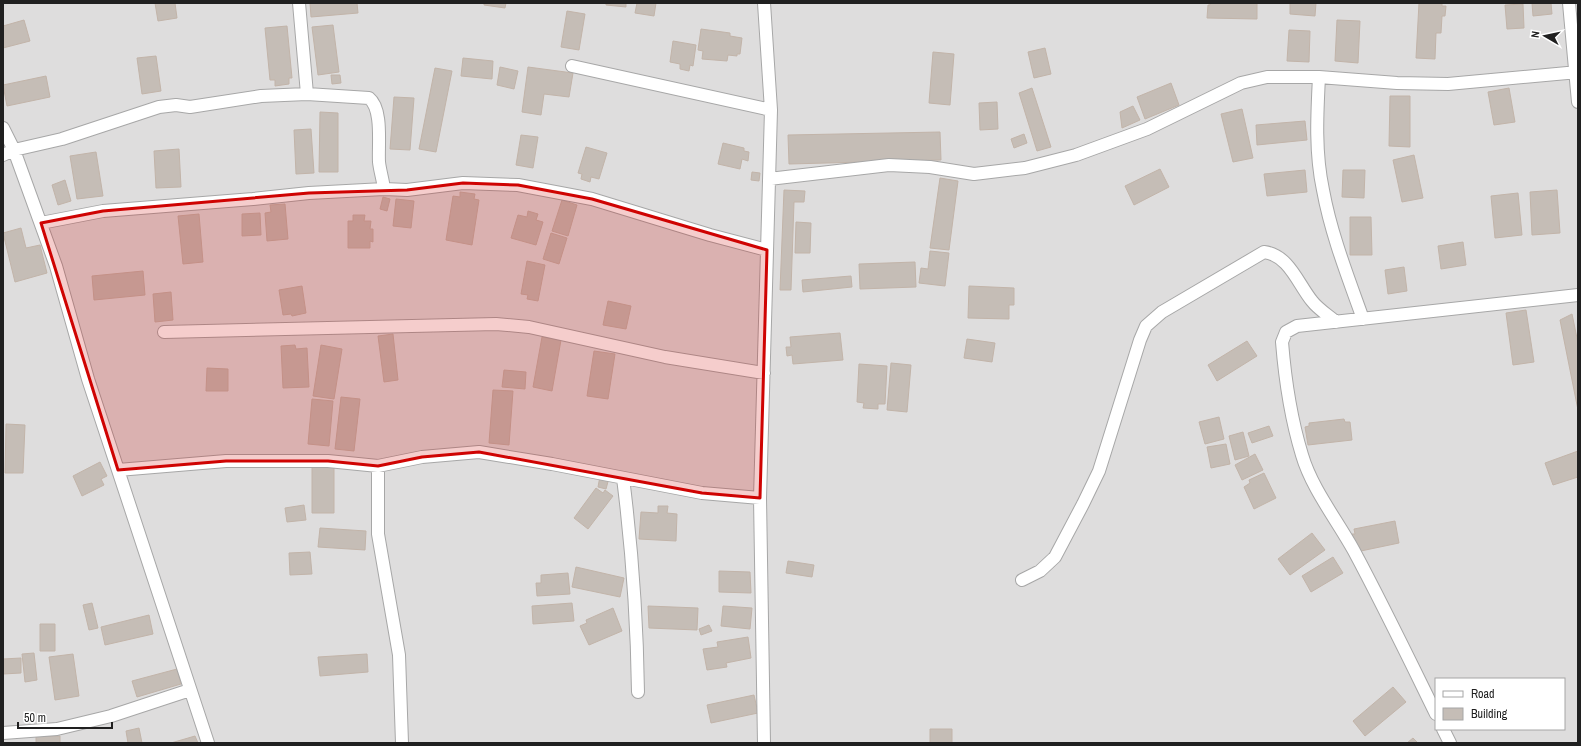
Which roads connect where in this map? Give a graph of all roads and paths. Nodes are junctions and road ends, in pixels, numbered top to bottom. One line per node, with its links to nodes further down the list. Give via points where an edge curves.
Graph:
1 (299, 3): 7 (street)
2 (764, 3): 9 (street)
3 (1569, 3): 5 (street)
4 (572, 66): 9 (street)
5 (1576, 72): 6 (street, via 1448,84); 8 (street)
6 (1319, 77): 12 (street, via 1267,77 1241,83 1147,129 1076,155 1026,168 974,174 930,167 889,165); 17 (street, via 1316,134 1323,190 1337,243)
7 (308, 94): 11 (street, via 261,96 190,107 159,107 62,139); 13 (street, via 369,98 373,101 378,122 379,163)
8 (1578, 102)
9 (771, 110): 12 (street)
10 (3, 128): 11 (street)
11 (9, 153): 14 (street)
12 (769, 178): 15 (street)
13 (384, 190): 14 (street, via 309,193 103,211); 15 (street, via 407,190 463,183 518,184 592,199)
14 (41, 223): 22 (street)
15 (767, 250): 20 (street)
16 (1578, 295): 17 (street)
17 (1363, 319): 18 (street)
18 (1336, 322): 25 (street, via 1313,303 1283,259 1273,253 1264,252 1162,312 1146,326 1140,340 1099,471 1066,539 1055,557 1040,571); 28 (street, via 1296,326 1286,332 1282,342 1296,435 1311,478 1379,597)
19 (164, 332): 20 (street, via 496,324 529,327 665,357)
20 (764, 373): 24 (street)
21 (378, 466): 22 (street, via 328,460 226,461); 23 (street, via 422,457 479,452); 32 (street, via 378,534 399,655)
22 (118, 470): 26 (street)
23 (624, 478): 24 (street, via 702,494); 27 (street, via 637,624)
24 (760, 498): 33 (street)
25 (1022, 580)
26 (190, 690): 30 (street, via 111,716 57,729); 31 (street)
27 (638, 692)
28 (1435, 712)
29 (1444, 730): 34 (street)
30 (3, 733)
31 (208, 743)
32 (402, 743)
33 (764, 743)
34 (1450, 743)

